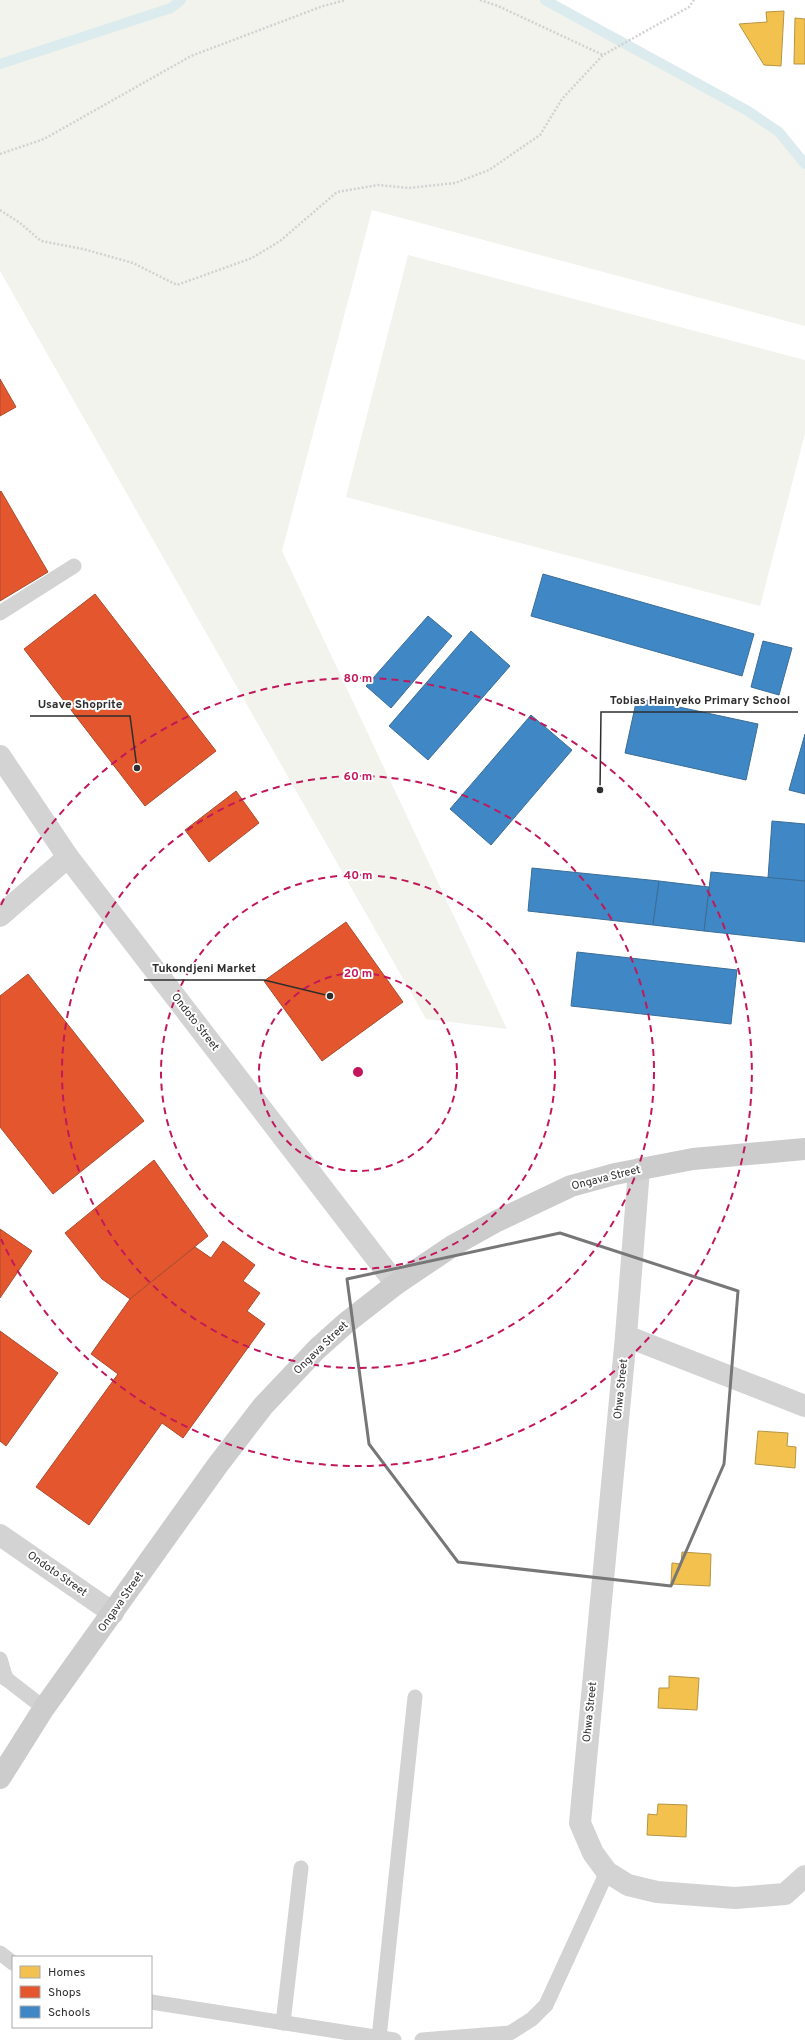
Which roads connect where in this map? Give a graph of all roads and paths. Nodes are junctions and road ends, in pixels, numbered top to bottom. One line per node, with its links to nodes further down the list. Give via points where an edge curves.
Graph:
1 (346, 0): 5 (path, via 323,6 191,56 44,139)
2 (480, 0): 4 (path)
3 (694, 0): 4 (path, via 689,7)
4 (603, 55): 6 (path, via 562,99 540,135 489,170 455,184 409,188 378,185 338,192 280,241 252,258 176,285 133,263 41,241)
5 (0, 154)
6 (0, 210)
7 (74, 566): 8 (lane)
8 (0, 613)
9 (0, 756): 10 (street, Ondoto Street)
10 (68, 857): 11 (street); 14 (street, Ondoto Street)
11 (0, 916)
12 (805, 1149): 13 (street, Ongava Street, via 693,1159)
13 (639, 1170): 14 (street, Ongava Street, via 571,1186 558,1192 454,1245); 15 (street, Ohwa Street)
14 (396, 1284): 18 (street, Ongava Street, via 317,1349 263,1406 217,1466)
15 (626, 1336): 16 (street); 25 (street, Ohwa Street, via 580,1817 580,1823 593,1853)
16 (805, 1406)
17 (0, 1535): 18 (street, Ondoto Street)
18 (113, 1613): 22 (street, Ongava Street)
19 (0, 1659): 20 (lane)
20 (3, 1676): 22 (lane)
21 (415, 1697): 31 (lane)
22 (44, 1708): 23 (street, Ongava Street)
23 (0, 1778)
24 (301, 1868): 30 (lane)
25 (607, 1872): 26 (street, Ohwa Street, via 628,1885 657,1892 735,1898 785,1894); 32 (lane, via 546,2005 532,2019 510,2033)
26 (805, 1876)
27 (0, 1954): 28 (lane)
28 (12, 1962)
29 (152, 2002): 30 (lane)
30 (284, 2023): 31 (lane)
31 (387, 2039)
32 (422, 2040)

